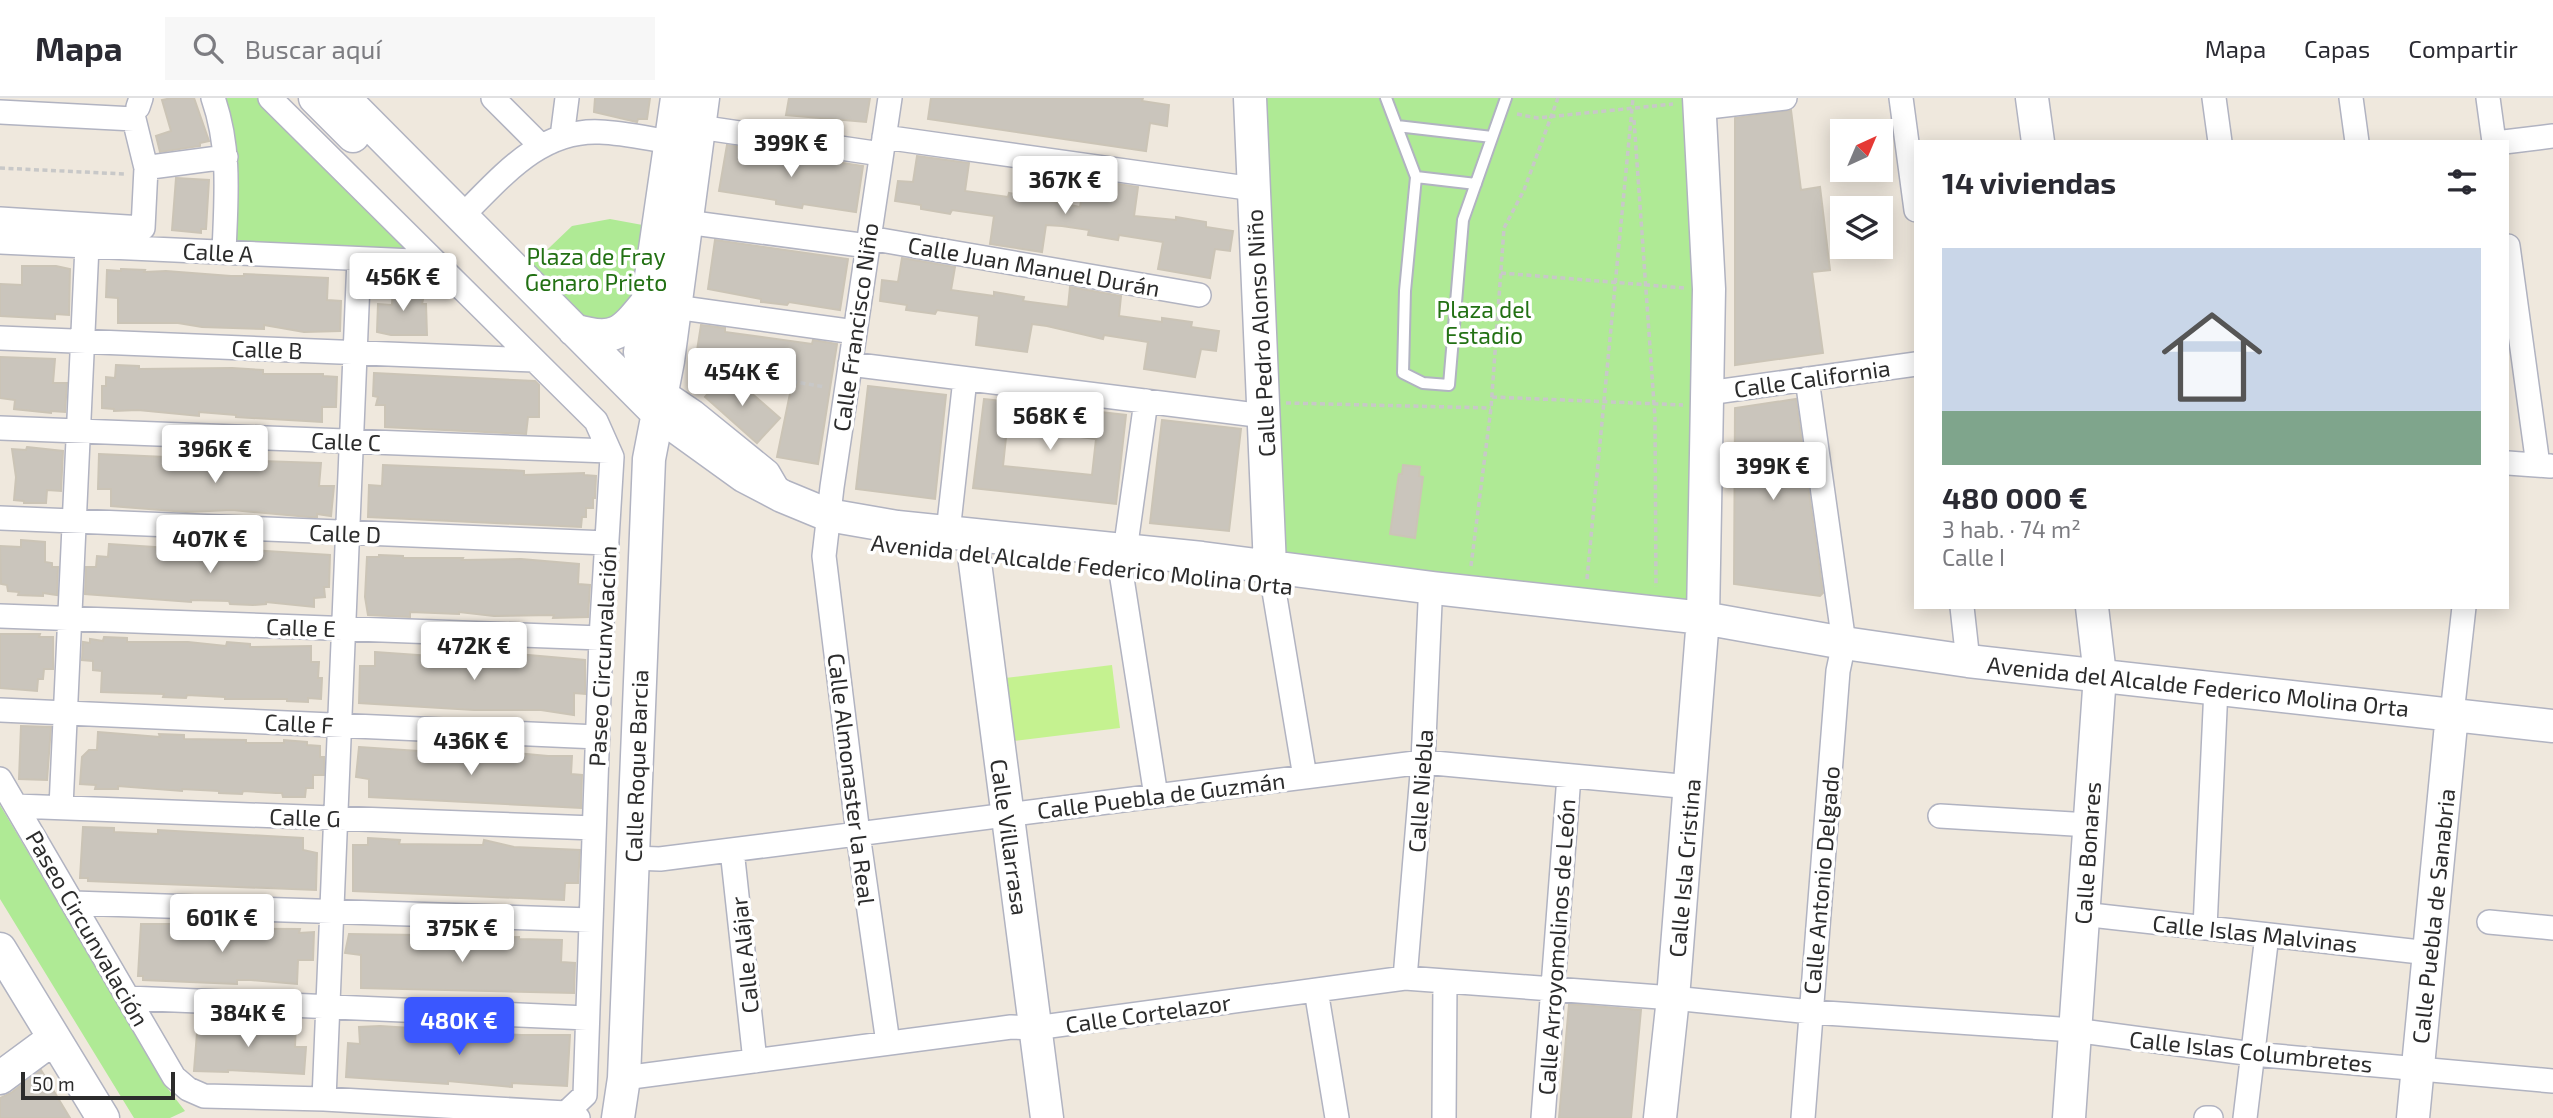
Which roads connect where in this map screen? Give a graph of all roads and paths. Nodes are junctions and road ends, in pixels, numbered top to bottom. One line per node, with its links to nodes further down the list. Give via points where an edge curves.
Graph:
1 (213, 98): 37 (street)
2 (270, 98): 54 (street, Paseo Circunvalación)
3 (315, 98): 73 (main road, Avenida del Alcalde Federico Molina Orta)
4 (344, 98): 44 (main road, Avenida del Alcalde Federico Molina Orta)
5 (493, 98): 34 (street)
6 (568, 98): 34 (street)
7 (677, 98): 27 (main road)
8 (890, 98): 36 (street, Calle Francisco Niño)
9 (1250, 98): 42 (main road, Calle Pedro Alonso Niño)
10 (1387, 98): 26 (lane)
11 (1506, 98): 24 (lane)
12 (1558, 98): 25 (path)
13 (1633, 98): 23 (path)
14 (1785, 98): 21 (street)
15 (1901, 98): 43 (street)
16 (2032, 98): 30 (main road)
17 (2214, 98): 31 (street)
18 (2351, 98): 32 (street)
19 (2488, 98): 33 (street)
20 (128, 103): 22 (street, via 69,109); 39 (street)
21 (1693, 103): 23 (path); 74 (main road, Calle Isla Cristina, via 1709,289)
22 (11, 105): 39 (street, via 134,119)
23 (1633, 110): 25 (path); 56 (path); 57 (path)
24 (1501, 111): 25 (path); 29 (lane)
25 (1551, 117): 55 (path, via 1524,190 1504,228)
26 (1397, 126): 29 (lane); 40 (lane)
27 (693, 128): 34 (street, via 629,134 597,131); 36 (street); 46 (main road); 60 (main road)
28 (2553, 136): 35 (street)
29 (1492, 137): 41 (lane)
30 (2038, 140)
31 (2220, 140)
32 (2357, 140)
33 (2494, 140)
34 (551, 141): 44 (street, via 511,167)
35 (2509, 141)
36 (883, 146): 42 (street); 49 (street, Calle Francisco Niño)
37 (226, 157): 39 (street); 51 (street)
38 (0, 169): 39 (path)
39 (148, 171): 45 (street, via 143,228); 47 (street)
40 (1416, 177): 41 (lane); 41 (lane, via 1403,373 1423,383 1449,385 1463,220)
41 (1476, 184)
42 (1254, 189): 79 (main road, Calle Pedro Alonso Niño)
43 (1914, 195)
44 (461, 217): 61 (main road, Avenida del Alcalde Federico Molina Orta)
45 (0, 219)
46 (686, 222): 49 (street, Calle Juan Manuel Durán); 60 (main road)
47 (152, 230)
48 (0, 242): 50 (street, Calle A)
49 (868, 242): 59 (street, Calle Juan Manuel Durán); 62 (street, Calle Francisco Niño)
50 (87, 246): 51 (street, Calle A); 64 (street)
51 (224, 252): 53 (street, Calle A)
52 (2509, 252): 85 (street)
53 (359, 259): 54 (street, Calle A); 65 (street)
54 (435, 262): 66 (street, Paseo Circunvalación)
55 (1501, 273): 56 (path); 72 (path)
56 (1616, 282): 57 (path); 76 (path)
57 (1645, 285): 58 (path); 77 (path)
58 (1691, 288)
59 (1199, 295)
60 (662, 303): 61 (main road, via 613,336); 62 (street); 73 (main road, via 640,352)
61 (574, 330): 73 (main road, Avenida del Alcalde Federico Molina Orta, via 604,361)
62 (855, 332): 67 (street, Calle Francisco Niño)
63 (0, 338): 64 (street, Calle B)
64 (82, 341): 65 (street, Calle B); 81 (street)
65 (355, 353): 66 (street, Calle B); 82 (street)
66 (534, 360): 83 (street, Paseo Circunvalación, via 596,421)
67 (850, 364): 69 (street); 88 (street, Calle Francisco Niño)
68 (1914, 364): 70 (street, Calle California)
69 (965, 379): 75 (street); 89 (street)
70 (1807, 379): 74 (street, Calle California); 107 (street, Calle Antonio Delgado)
71 (835, 389): 73 (path, via 731,371)
72 (1492, 397): 76 (path); 78 (path)
73 (661, 398): 88 (main road, Avenida del Alcalde Federico Molina Orta, via 744,476); 88 (main road, Avenida del Alcalde Federico Molina Orta, via 694,463 778,512); 132 (main road, Calle Roque Barcia, via 649,459)
74 (1698, 399): 77 (path); 104 (main road, Calle Isla Cristina)
75 (1146, 401): 79 (street); 93 (street)
76 (1604, 401): 77 (path); 96 (path)
77 (1654, 404): 97 (path)
78 (1491, 408): 79 (path); 94 (path)
79 (1273, 410): 95 (main road, Calle Pedro Alonso Niño)
80 (0, 428): 81 (street, Calle C)
81 (78, 431): 82 (street, Calle C); 87 (street)
82 (351, 441): 83 (street, Calle C); 90 (street)
83 (609, 451): 91 (street, Paseo Circunvalación)
84 (2509, 463): 85 (street)
85 (2545, 466)
86 (0, 518): 87 (street, Calle D)
87 (74, 522): 90 (street, Calle D); 103 (street)
88 (827, 524): 89 (main road, Avenida del Alcalde Federico Molina Orta); 92 (main road, Avenida del Alcalde Federico Molina Orta, via 897,548); 130 (street, Calle Almonaster la Real, via 824,556)
89 (948, 532): 93 (main road, Avenida del Alcalde Federico Molina Orta)
90 (347, 533): 91 (street, Calle D); 105 (street)
91 (607, 543): 106 (street, Paseo Circunvalación)
92 (974, 555): 93 (main road, Avenida del Alcalde Federico Molina Orta); 125 (main road, Calle Villarrasa)
93 (1123, 561): 95 (main road, Avenida del Alcalde Federico Molina Orta); 122 (street)
94 (1471, 570)
95 (1272, 576): 98 (main road, Avenida del Alcalde Federico Molina Orta); 104 (main road, Avenida del Alcalde Federico Molina Orta); 118 (street)
96 (1587, 584)
97 (1656, 593)
98 (1430, 603): 104 (main road, Avenida del Alcalde Federico Molina Orta, via 1659,632); 117 (street, Calle Niebla)
99 (1962, 609): 108 (street)
100 (2092, 609): 109 (main road, Calle Bonares)
101 (2465, 609): 113 (street)
102 (0, 616): 103 (street, Calle E)
103 (69, 618): 105 (street, Calle E); 112 (street)
104 (1702, 626): 107 (main road, Avenida del Alcalde Federico Molina Orta); 121 (main road, Calle Isla Cristina)
105 (343, 629): 106 (street, Calle E); 114 (street)
106 (601, 638): 116 (street, Paseo Circunvalación)
107 (1844, 643): 108 (main road, Avenida del Alcalde Federico Molina Orta); 150 (street, Calle Antonio Delgado)
108 (1968, 661): 109 (main road, Avenida del Alcalde Federico Molina Orta)
109 (2100, 675): 110 (main road, Avenida del Alcalde Federico Molina Orta); 128 (main road, Calle Bonares)
110 (2216, 688): 113 (main road, Avenida del Alcalde Federico Molina Orta); 138 (street)
111 (0, 710): 112 (street, Calle F)
112 (65, 713): 114 (street, Calle F); 124 (street)
113 (2452, 714): 115 (main road, Avenida del Alcalde Federico Molina Orta); 142 (main road, Calle Puebla de Sanabria)
114 (339, 725): 116 (street, Calle F); 127 (street)
115 (2553, 726)
116 (597, 737): 129 (street, Paseo Circunvalación)
117 (1423, 761): 118 (street, Calle Puebla de Guzmán); 119 (street, Calle Puebla de Guzmán); 143 (street, Calle Niebla)
118 (1305, 776): 122 (street, Calle Puebla de Guzmán)
119 (1569, 776): 121 (street, Calle Puebla de Guzmán); 146 (street, Calle Arroyomolinos de León)
120 (0, 779): 123 (street, Paseo Circunvalación)
121 (1691, 787): 148 (main road, Calle Isla Cristina)
122 (1156, 796): 125 (street, Calle Puebla de Guzmán)
123 (16, 806): 124 (street, Calle G); 133 (street, Paseo Circunvalación)
124 (61, 807): 127 (street, Calle G)
125 (1007, 815): 130 (street, Calle Puebla de Guzmán); 152 (main road, Calle Villarrasa)
126 (1940, 816): 128 (street)
127 (335, 818): 129 (street, Calle G); 134 (street)
128 (2089, 825): 135 (main road, Calle Bonares)
129 (594, 828): 136 (street, Paseo Circunvalación)
130 (858, 834): 131 (street, Calle Puebla de Guzmán); 155 (street, Calle Almonaster la Real)
131 (732, 850): 132 (street, Calle Puebla de Guzmán); 157 (street, Calle Alájar)
132 (632, 858): 160 (main road, Calle Roque Barcia)
133 (73, 903): 134 (street); 147 (street, Paseo Circunvalación)
134 (331, 912): 136 (street); 149 (street)
135 (2082, 914): 138 (street, Calle Islas Malvinas); 153 (main road, Calle Bonares)
136 (591, 920): 151 (street, Paseo Circunvalación)
137 (2489, 922): 139 (street)
138 (2205, 928): 140 (street, Calle Islas Malvinas)
139 (2553, 928)
140 (2267, 935): 142 (street, Calle Islas Malvinas); 156 (street)
141 (0, 949): 154 (main road)
142 (2429, 953): 158 (main road, Calle Puebla de Sanabria)
143 (1405, 978): 144 (street, Calle Cortelazor); 145 (street, Calle Cortelazor)
144 (1445, 982): 146 (street, Calle Cortelazor); 169 (street)
145 (1316, 990): 152 (street, Calle Cortelazor); 168 (street)
146 (1553, 990): 148 (street, Calle Cortelazor); 170 (street, Calle Arroyomolinos de León)
147 (128, 998): 149 (street); 162 (street, Paseo Circunvalación, via 174,1077 188,1089 204,1096)
148 (1673, 998): 150 (street, Calle Cortelazor); 171 (main road, Calle Isla Cristina)
149 (327, 1007): 151 (street); 162 (street)
150 (1811, 1012): 153 (street, Calle Islas Columbretes); 172 (street, Calle Antonio Delgado)
151 (587, 1018): 163 (street, Paseo Circunvalación)
152 (1035, 1028): 155 (street, Calle Cortelazor); 167 (main road, Calle Villarrasa)
153 (2074, 1030): 156 (street, Calle Islas Columbretes); 173 (main road, Calle Bonares)
154 (54, 1038): 159 (main road); 166 (main road)
155 (888, 1043): 157 (street, Calle Cortelazor)
156 (2253, 1054): 158 (street, Calle Islas Columbretes); 174 (street)
157 (755, 1061): 160 (street, Calle Cortelazor)
158 (2418, 1069): 161 (street, Calle Islas Columbretes); 175 (main road, Calle Puebla de Sanabria)
159 (0, 1078)
160 (624, 1078): 164 (main road, Calle Roque Barcia)
161 (2553, 1081)
162 (324, 1092): 165 (street)
163 (585, 1095): 164 (street, via 599,1108); 165 (street)
164 (619, 1115)
165 (573, 1116)
166 (103, 1118)
167 (1047, 1118)
168 (1337, 1118)
169 (1444, 1118)
170 (1544, 1118)
171 (1660, 1118)
172 (1802, 1118)
173 (2069, 1118)
174 (2245, 1118)
175 (2413, 1118)

